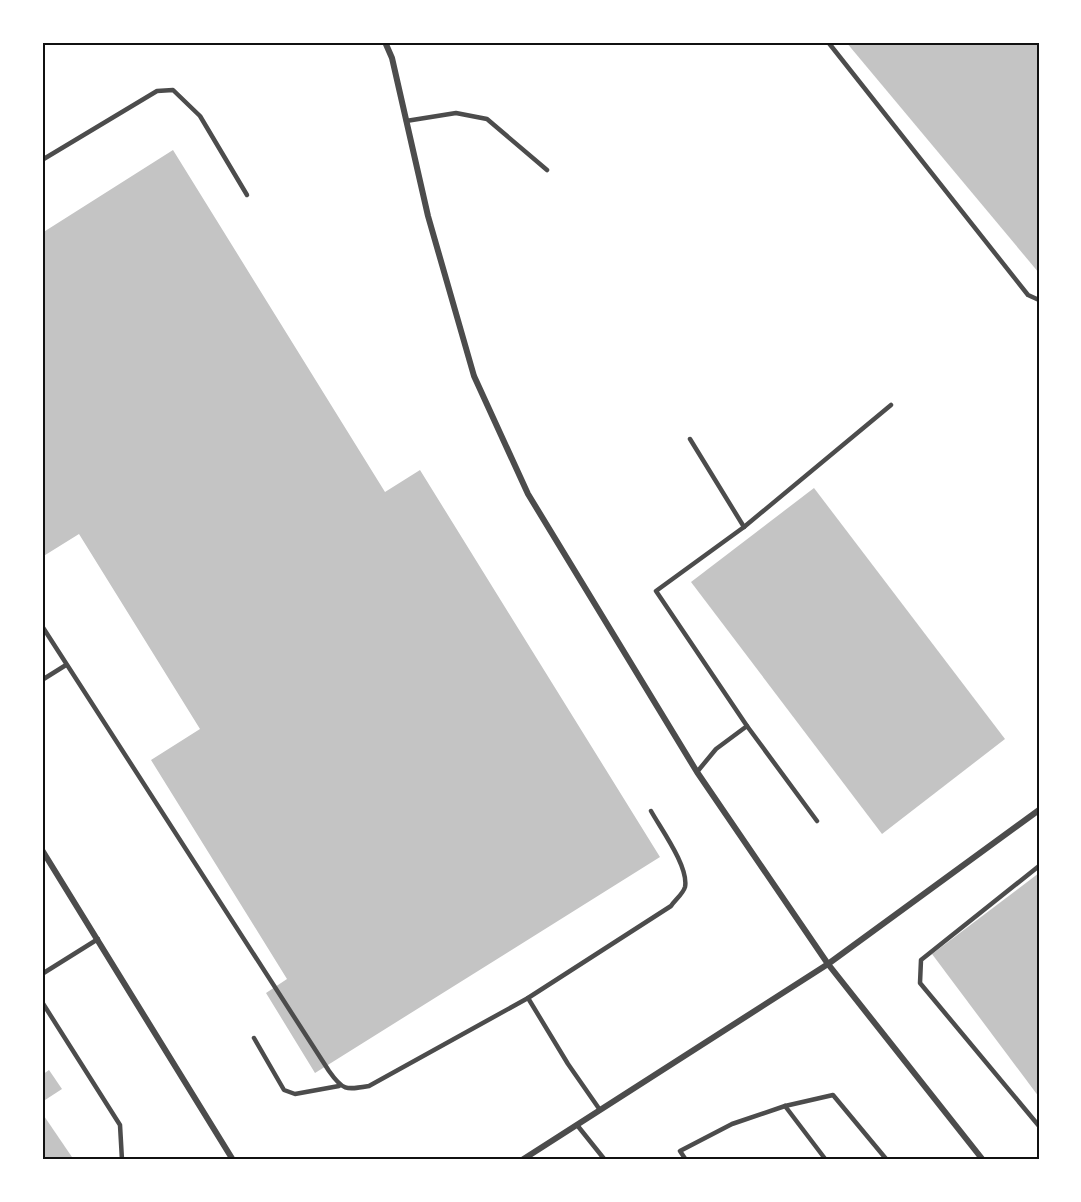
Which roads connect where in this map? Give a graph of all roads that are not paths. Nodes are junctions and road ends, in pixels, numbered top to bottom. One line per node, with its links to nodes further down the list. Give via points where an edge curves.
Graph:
1 (385, 42): 3 (street)
2 (828, 42): 7 (lane, via 1028,295)
3 (406, 121): 5 (lane, via 456,113 487,119); 15 (street, via 428,216 478,387 528,494)
4 (42, 160): 6 (lane, via 157,91 173,90 200,116)
5 (548, 170)
6 (247, 195)
7 (1039, 300)
8 (891, 405): 10 (lane)
9 (690, 439): 10 (lane)
10 (744, 527): 14 (lane, via 656,591)
11 (42, 626): 12 (lane)
12 (66, 665): 13 (lane); 27 (lane)
13 (42, 680)
14 (747, 726): 15 (lane, via 716,749); 18 (lane)
15 (697, 772): 22 (street)
16 (1039, 810): 22 (street)
17 (651, 811): 24 (lane, via 679,861 686,879 684,890 671,906)
18 (817, 820)
19 (42, 850): 21 (street)
20 (1039, 866): 31 (lane, via 921,960 920,983)
21 (98, 939): 23 (lane); 33 (street)
22 (828, 964): 29 (street); 39 (street)
23 (42, 974)
24 (528, 998): 27 (lane, via 369,1086); 29 (lane)
25 (42, 1002): 32 (lane, via 120,1125)
26 (254, 1038): 27 (lane, via 284,1090 295,1094)
27 (339, 1086)
28 (785, 1106): 36 (lane, via 732,1124 680,1151); 37 (lane); 38 (lane, via 833,1095)
29 (600, 1110): 30 (street)
30 (577, 1125): 34 (street); 35 (lane)
31 (1039, 1126)
32 (122, 1160)
33 (232, 1160)
34 (522, 1160)
35 (605, 1160)
36 (687, 1160)
37 (825, 1160)
38 (887, 1160)
39 (983, 1160)

